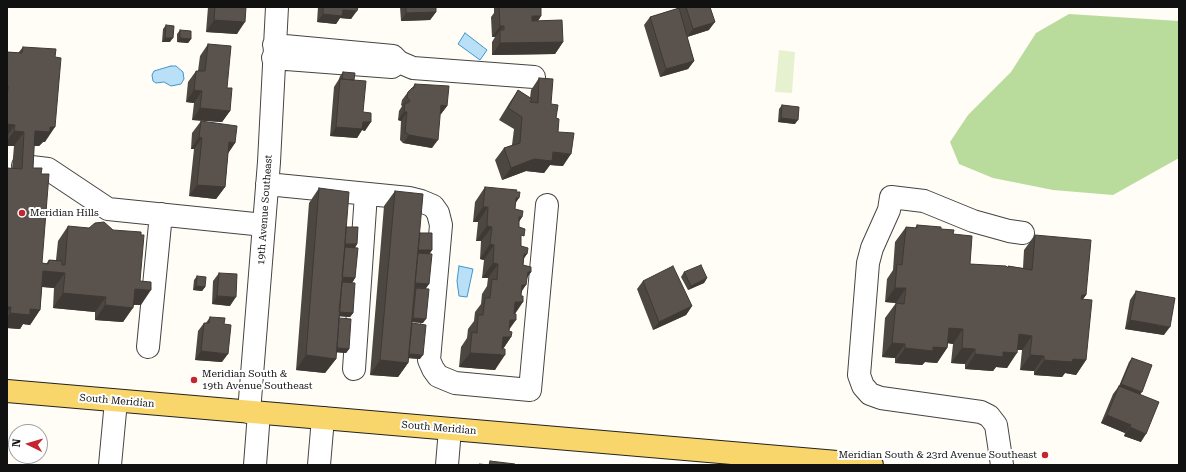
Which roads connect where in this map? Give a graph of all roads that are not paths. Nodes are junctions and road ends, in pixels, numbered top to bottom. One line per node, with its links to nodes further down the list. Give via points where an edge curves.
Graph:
1 (277, 7): 2 (street, 19th Avenue Southeast)
2 (274, 51): 3 (street, via 392,67 399,62 413,68); 5 (street, 19th Avenue Southeast)
3 (534, 77)
4 (14, 166): 8 (street, via 48,169 108,209)
5 (267, 184): 6 (street); 9 (street, 19th Avenue Southeast)
6 (366, 194): 7 (street, via 422,201 433,206 438,213 441,237 429,360 438,376 455,383 530,390); 12 (street)
7 (547, 205)
8 (161, 214): 9 (street); 11 (street)
9 (264, 225): 15 (street, 19th Avenue Southeast)
10 (1023, 233): 24 (street, via 973,221 924,201 891,197 889,210 868,263 859,375 863,386 870,394 881,398 981,412 989,416 996,425)
11 (148, 347)
12 (354, 369)
13 (7, 391): 14 (main road, South Meridian)
14 (116, 401): 15 (main road, South Meridian); 19 (street)
15 (254, 412): 16 (main road, South Meridian); 20 (street, 19th Avenue Southeast)
16 (323, 418): 17 (main road, South Meridian); 21 (street)
17 (450, 429): 18 (main road, South Meridian); 22 (street)
18 (776, 461): 23 (main road, South Meridian)
19 (110, 465)
20 (255, 465)
21 (319, 465)
22 (447, 465)
23 (872, 465)
24 (1002, 465)

